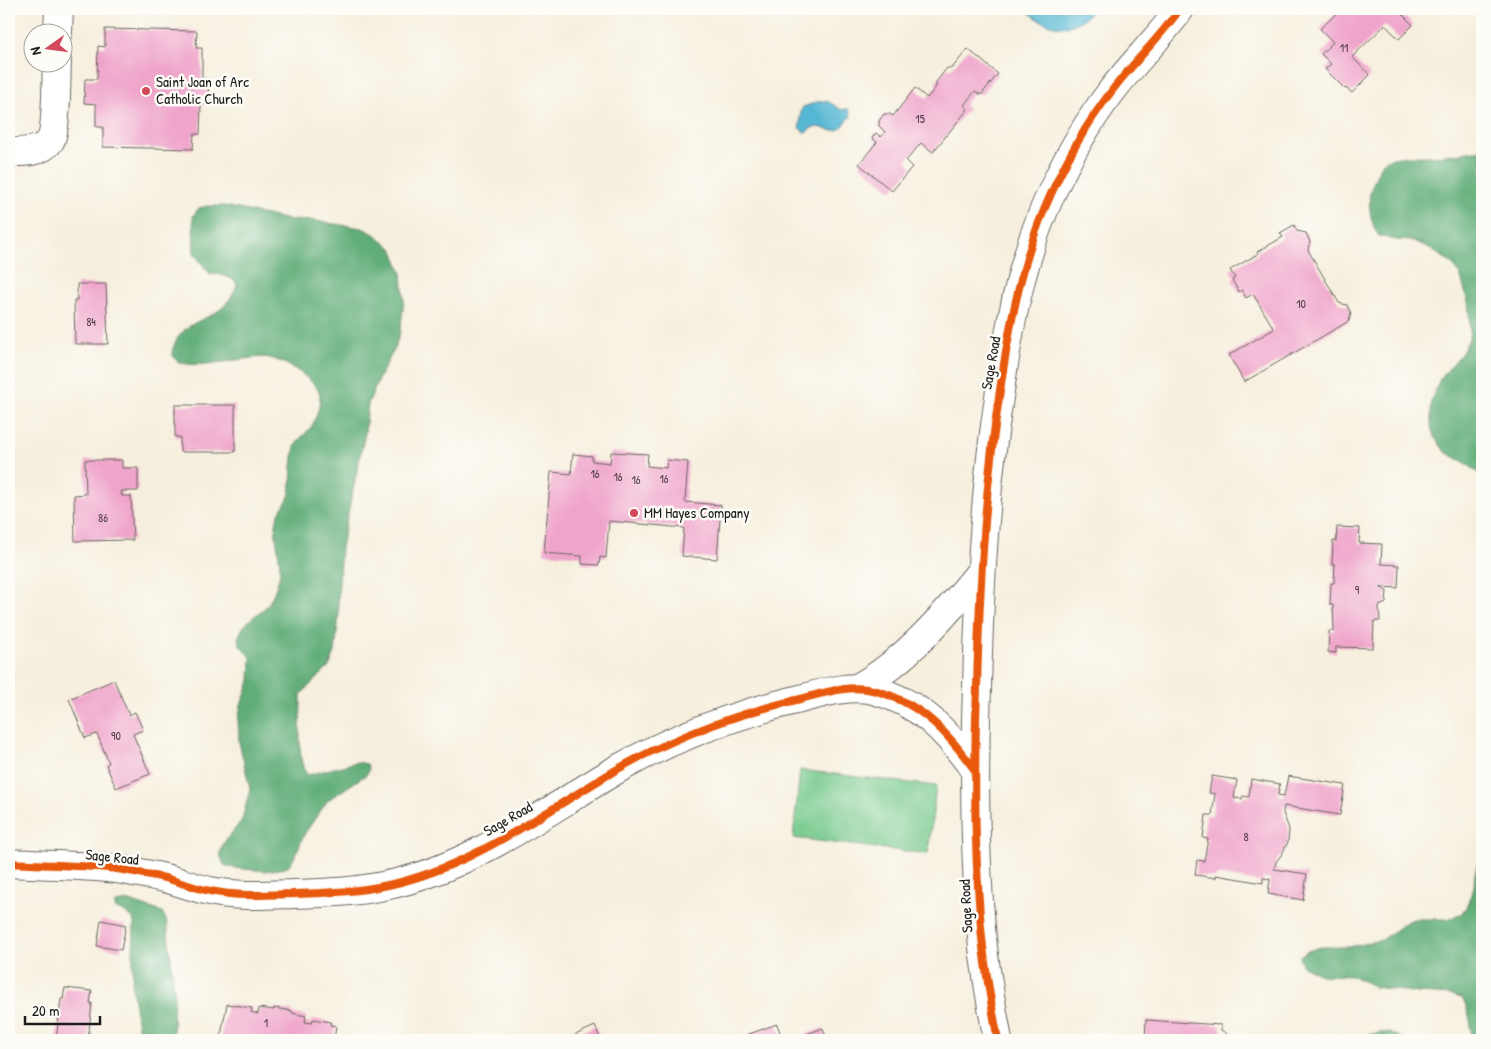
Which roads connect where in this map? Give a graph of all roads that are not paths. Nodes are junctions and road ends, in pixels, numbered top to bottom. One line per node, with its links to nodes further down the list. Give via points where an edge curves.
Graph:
1 (59, 9): 3 (street)
2 (1180, 9): 6 (street, Sage Road, via 1113,89 1081,137 1044,210 1031,246 1000,394)
3 (58, 22)
4 (56, 72): 5 (street, via 51,141 36,150)
5 (9, 152)
6 (981, 571): 7 (street, Sage Road, via 926,632 885,671); 8 (street, Sage Road)
7 (857, 688): 8 (street, Sage Road, via 884,693 923,712 939,725); 9 (street, Sage Road, via 772,706 669,742 476,854 417,878 387,885 315,893 238,894 208,891 167,879 108,868)
8 (974, 769): 10 (street, Sage Road, via 981,930)
9 (9, 863)
10 (998, 1040)

